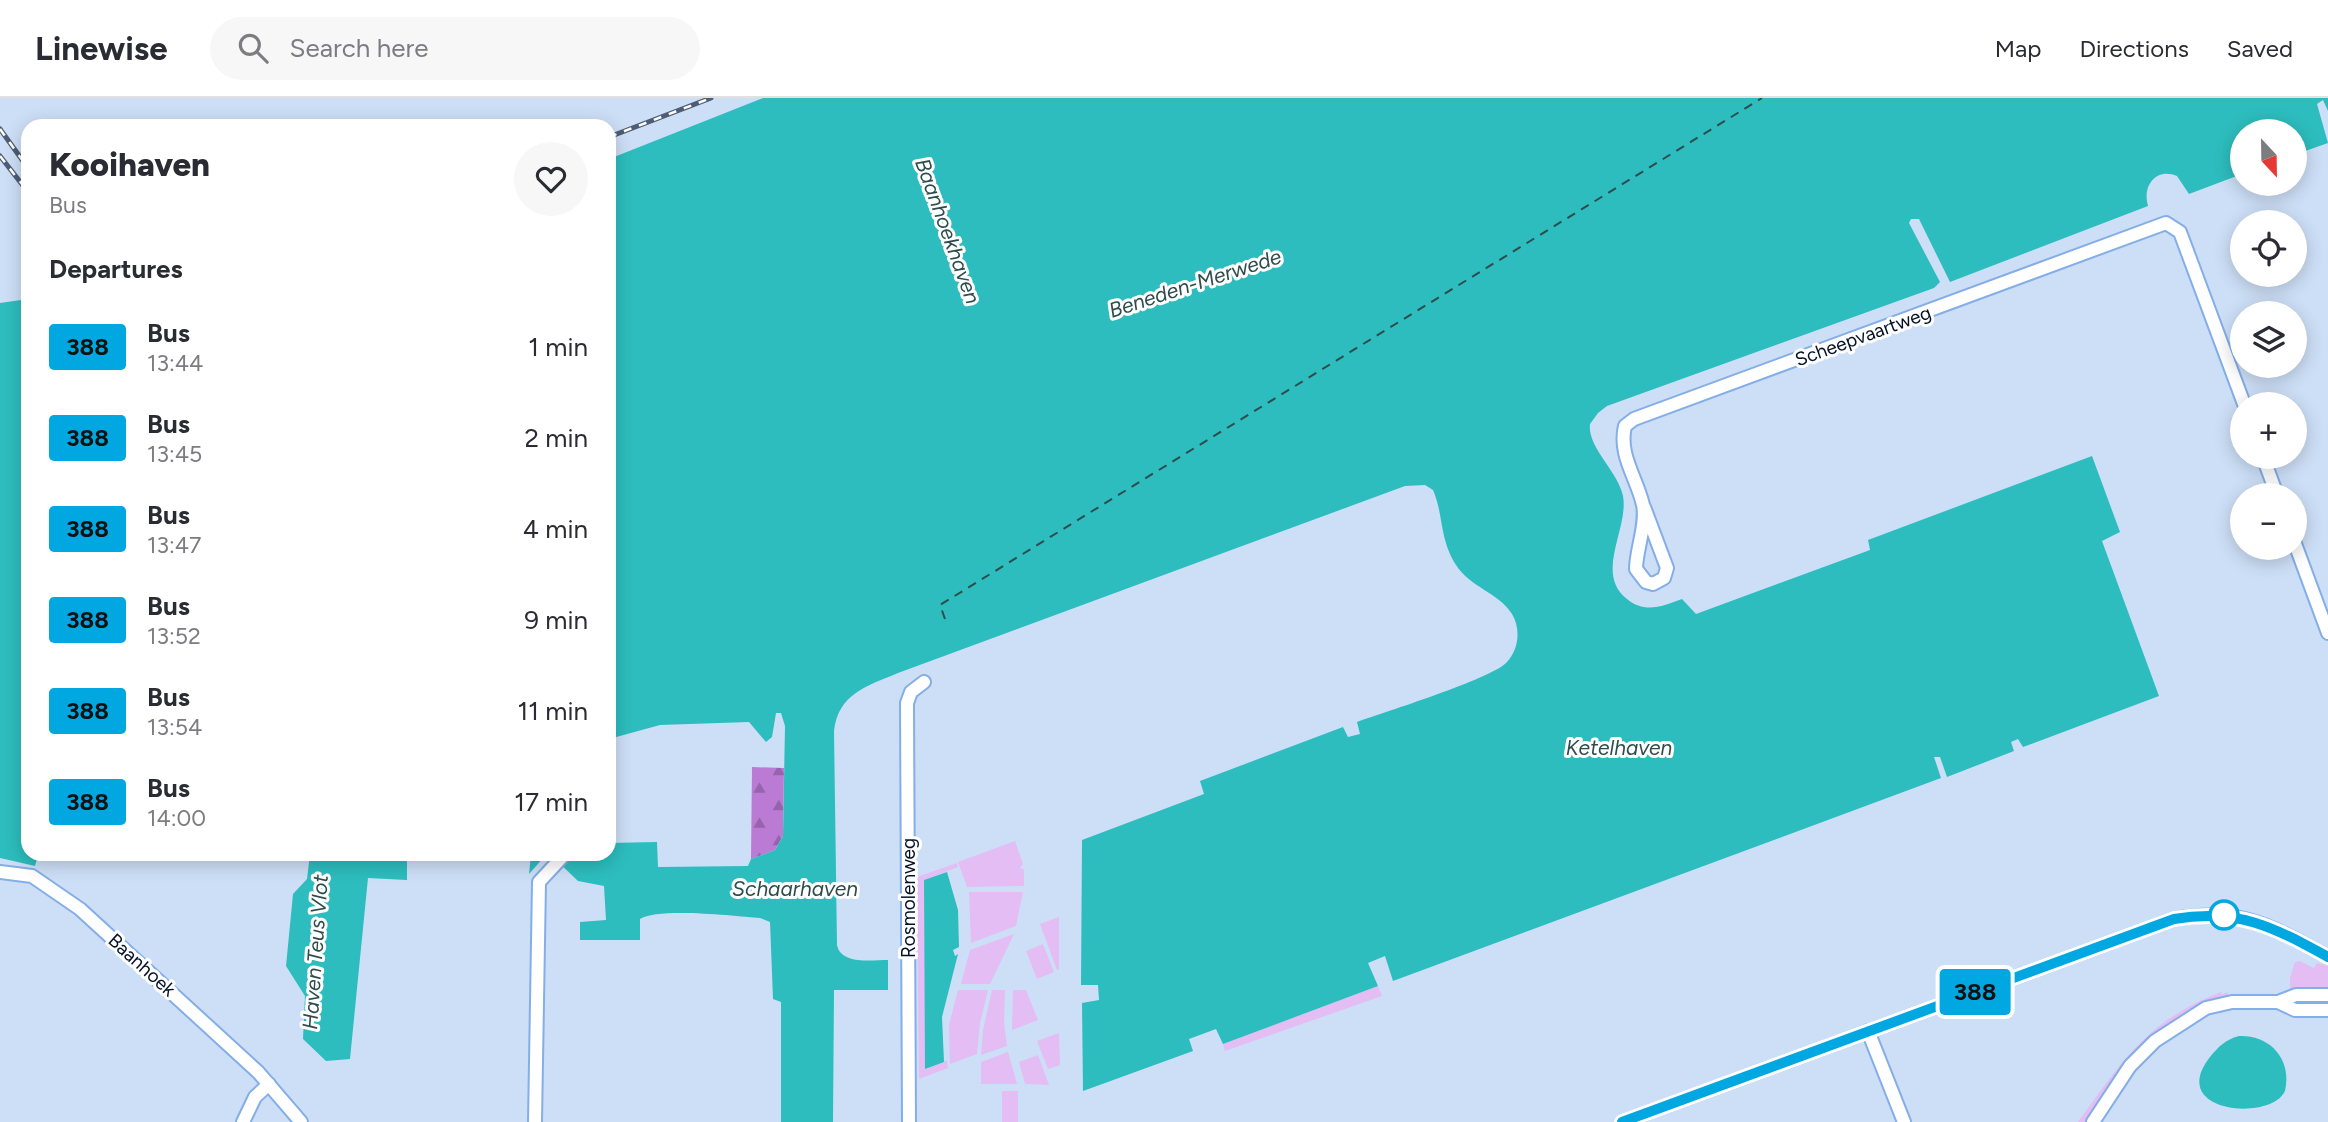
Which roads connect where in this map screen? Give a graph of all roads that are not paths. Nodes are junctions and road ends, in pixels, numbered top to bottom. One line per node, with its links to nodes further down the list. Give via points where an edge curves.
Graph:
1 (2240, 392): 2 (street, Scheepvaartweg, via 2180,232 2166,223 1634,419 1625,426 1623,448)
2 (1644, 507): 2 (street, Scheepvaartweg, via 1636,569 1653,584 1664,578 1667,568)
3 (2301, 560): 4 (street)
4 (2328, 633)
5 (924, 682): 17 (street, Rosmolenweg, via 911,692 907,703)
6 (558, 861): 16 (street, via 538,882)
7 (0, 872): 13 (street, Baanhoek, via 32,876 57,890)
8 (2328, 957): 12 (street, via 2260,922 2197,915 2174,919)
9 (2328, 995): 10 (street, via 2296,995)
10 (2278, 1002): 11 (street, via 2295,1010); 20 (street, via 2232,1002 2206,1008 2182,1023 2130,1066)
11 (2328, 1010)
12 (1868, 1031): 18 (street); 19 (street)
13 (269, 1084): 14 (street, via 255,1097); 15 (street, Baanhoek)
14 (243, 1122)
15 (301, 1122)
16 (536, 1122)
17 (909, 1122)
18 (1622, 1122)
19 (1904, 1122)
20 (2092, 1122)

